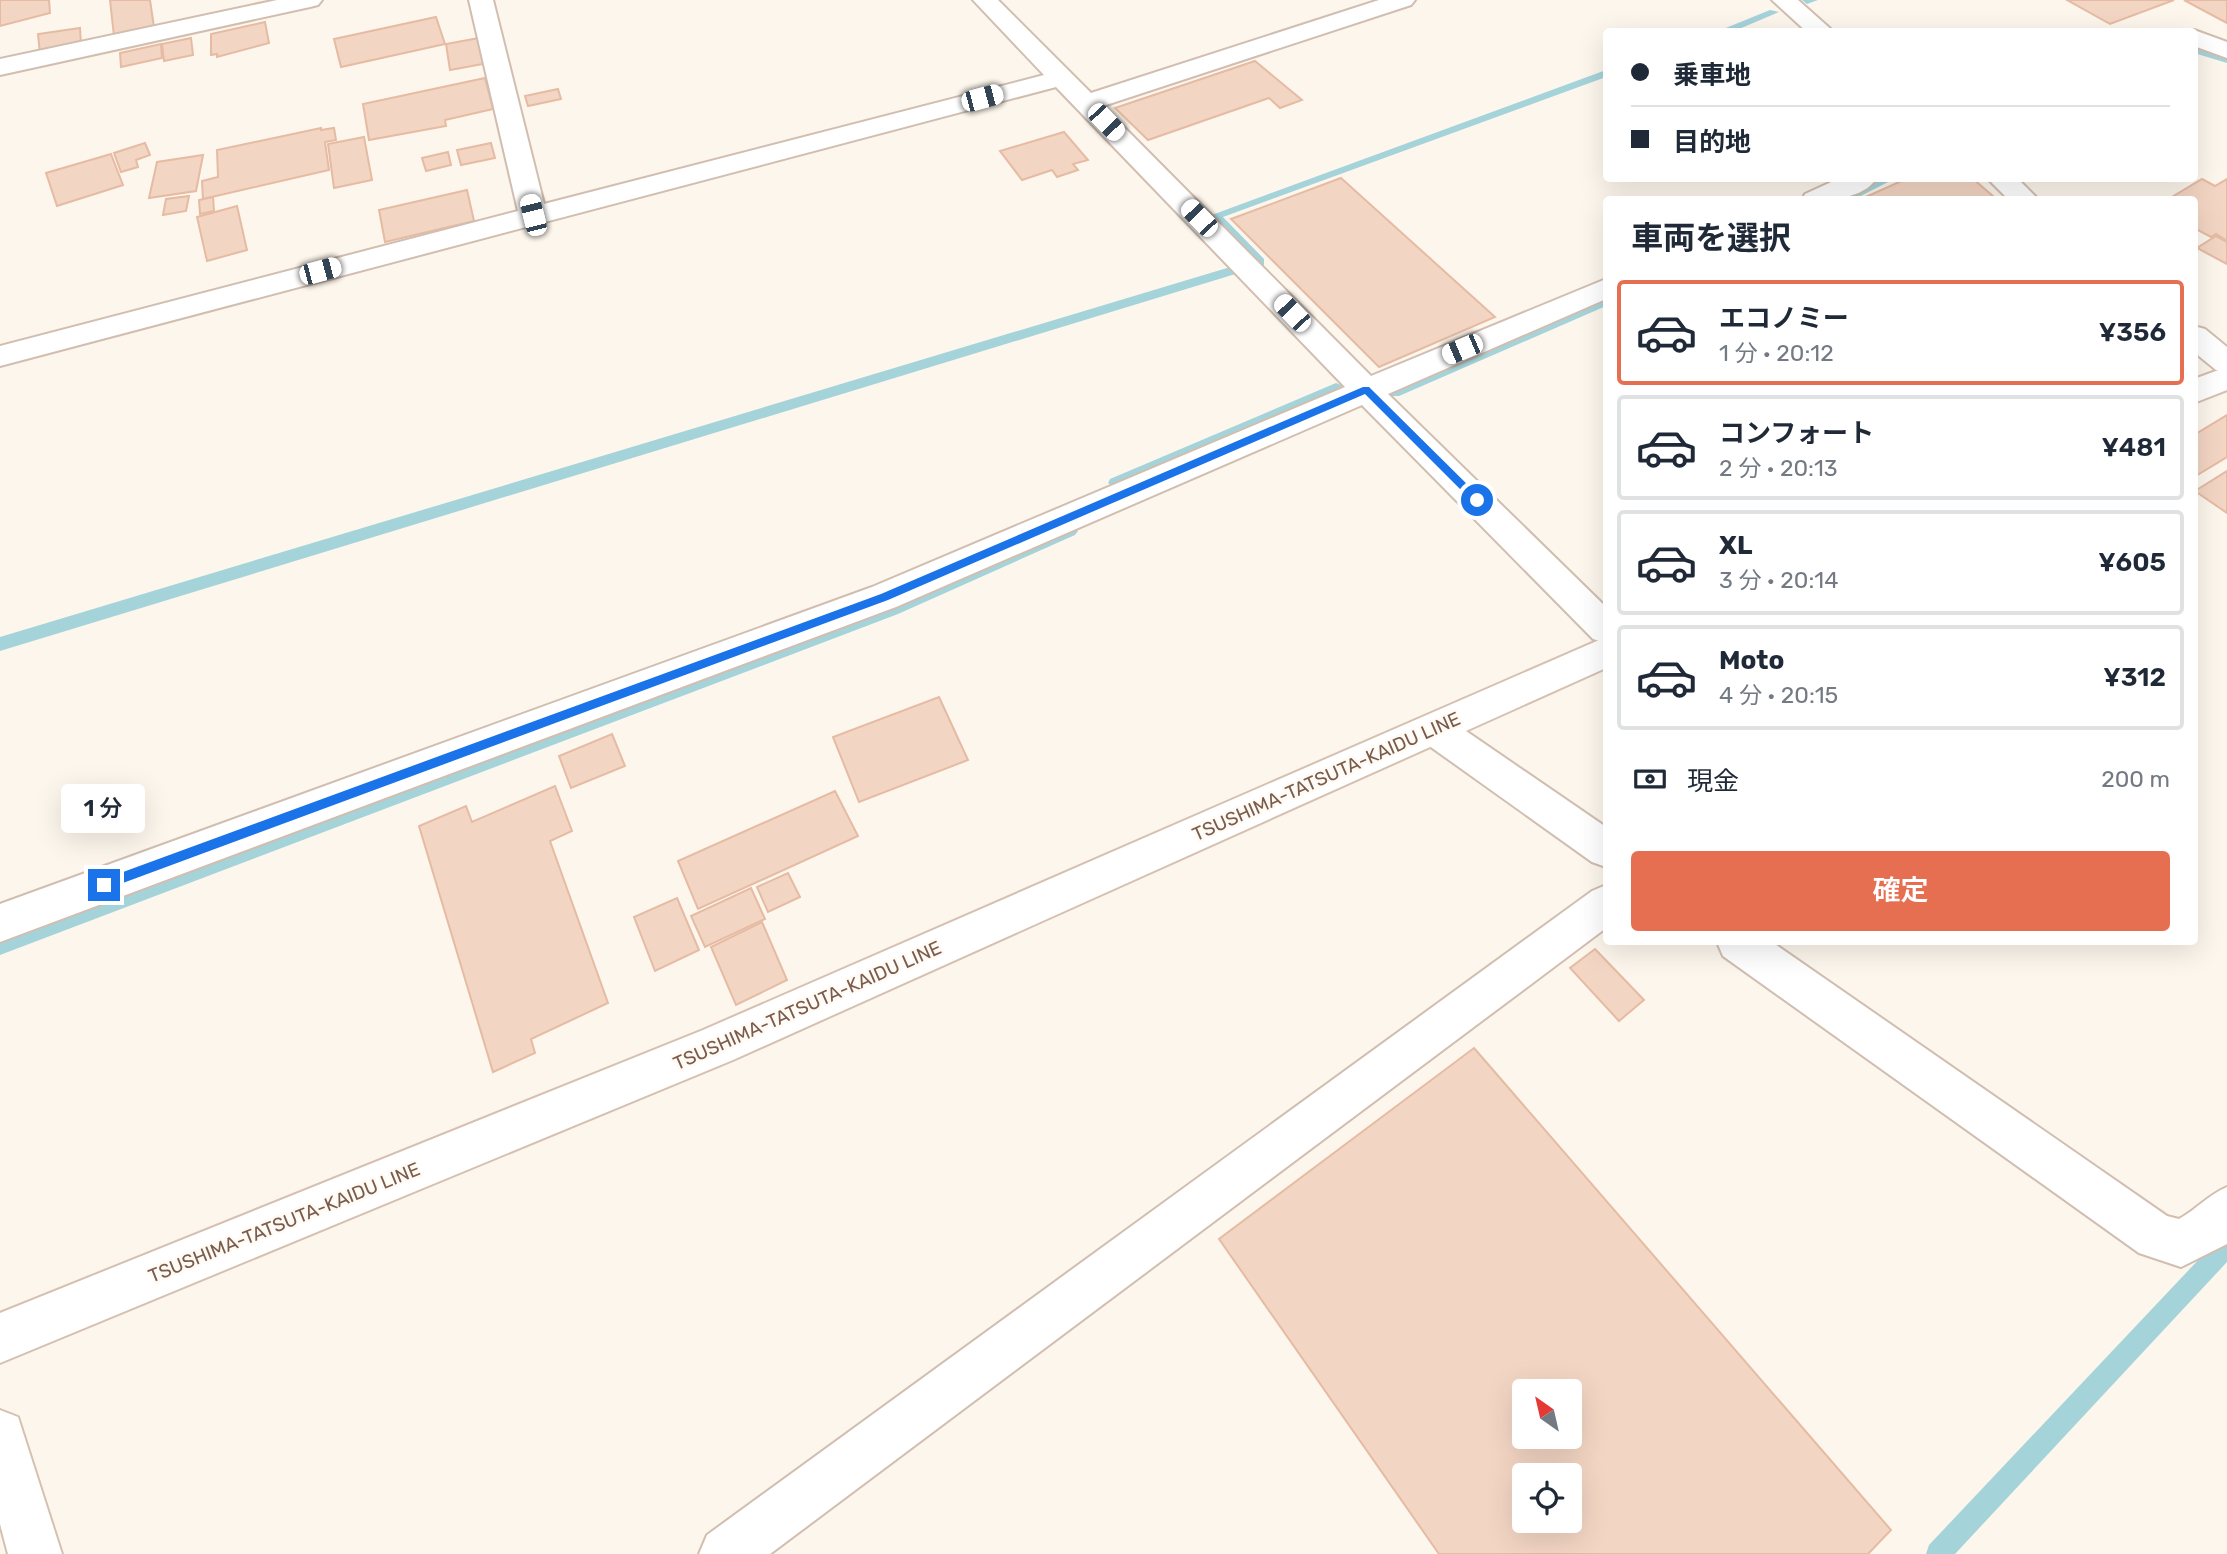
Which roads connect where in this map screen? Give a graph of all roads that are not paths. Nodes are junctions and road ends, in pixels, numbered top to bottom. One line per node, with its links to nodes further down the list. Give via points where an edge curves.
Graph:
1 (310, 0): 9 (street, via 171,20)
2 (481, 0): 16 (street)
3 (985, 0): 10 (street)
4 (1403, 0): 11 (street)
5 (1784, 0): 6 (street)
6 (1817, 28)
7 (2198, 39): 8 (street)
8 (2227, 51)
9 (0, 67)
10 (1061, 78): 11 (street); 16 (street)
11 (1087, 103): 22 (street)
12 (1855, 182): 14 (street)
13 (2005, 182): 15 (street)
14 (1824, 196)
15 (2021, 196)
16 (533, 215): 19 (street)
17 (1603, 289): 22 (street)
18 (2198, 339): 20 (street)
19 (0, 355)
20 (2227, 363)
21 (2227, 378): 23 (street)
22 (1366, 390): 24 (street); 29 (street, via 884,597)
23 (2198, 390)
24 (1603, 626)
25 (1603, 653): 26 (street, TSUSHIMA-TATSUTA-KAIDU LINE)
26 (1434, 729): 27 (street); 32 (street, TSUSHIMA-TATSUTA-KAIDU LINE, via 718,1045)
27 (1603, 847)
28 (1603, 906): 35 (street)
29 (0, 923)
30 (1742, 945): 31 (street, via 2156,1236 2181,1243 2210,1228)
31 (2227, 1210)
32 (0, 1338)
33 (0, 1435): 34 (street)
34 (35, 1554)
35 (726, 1554)

